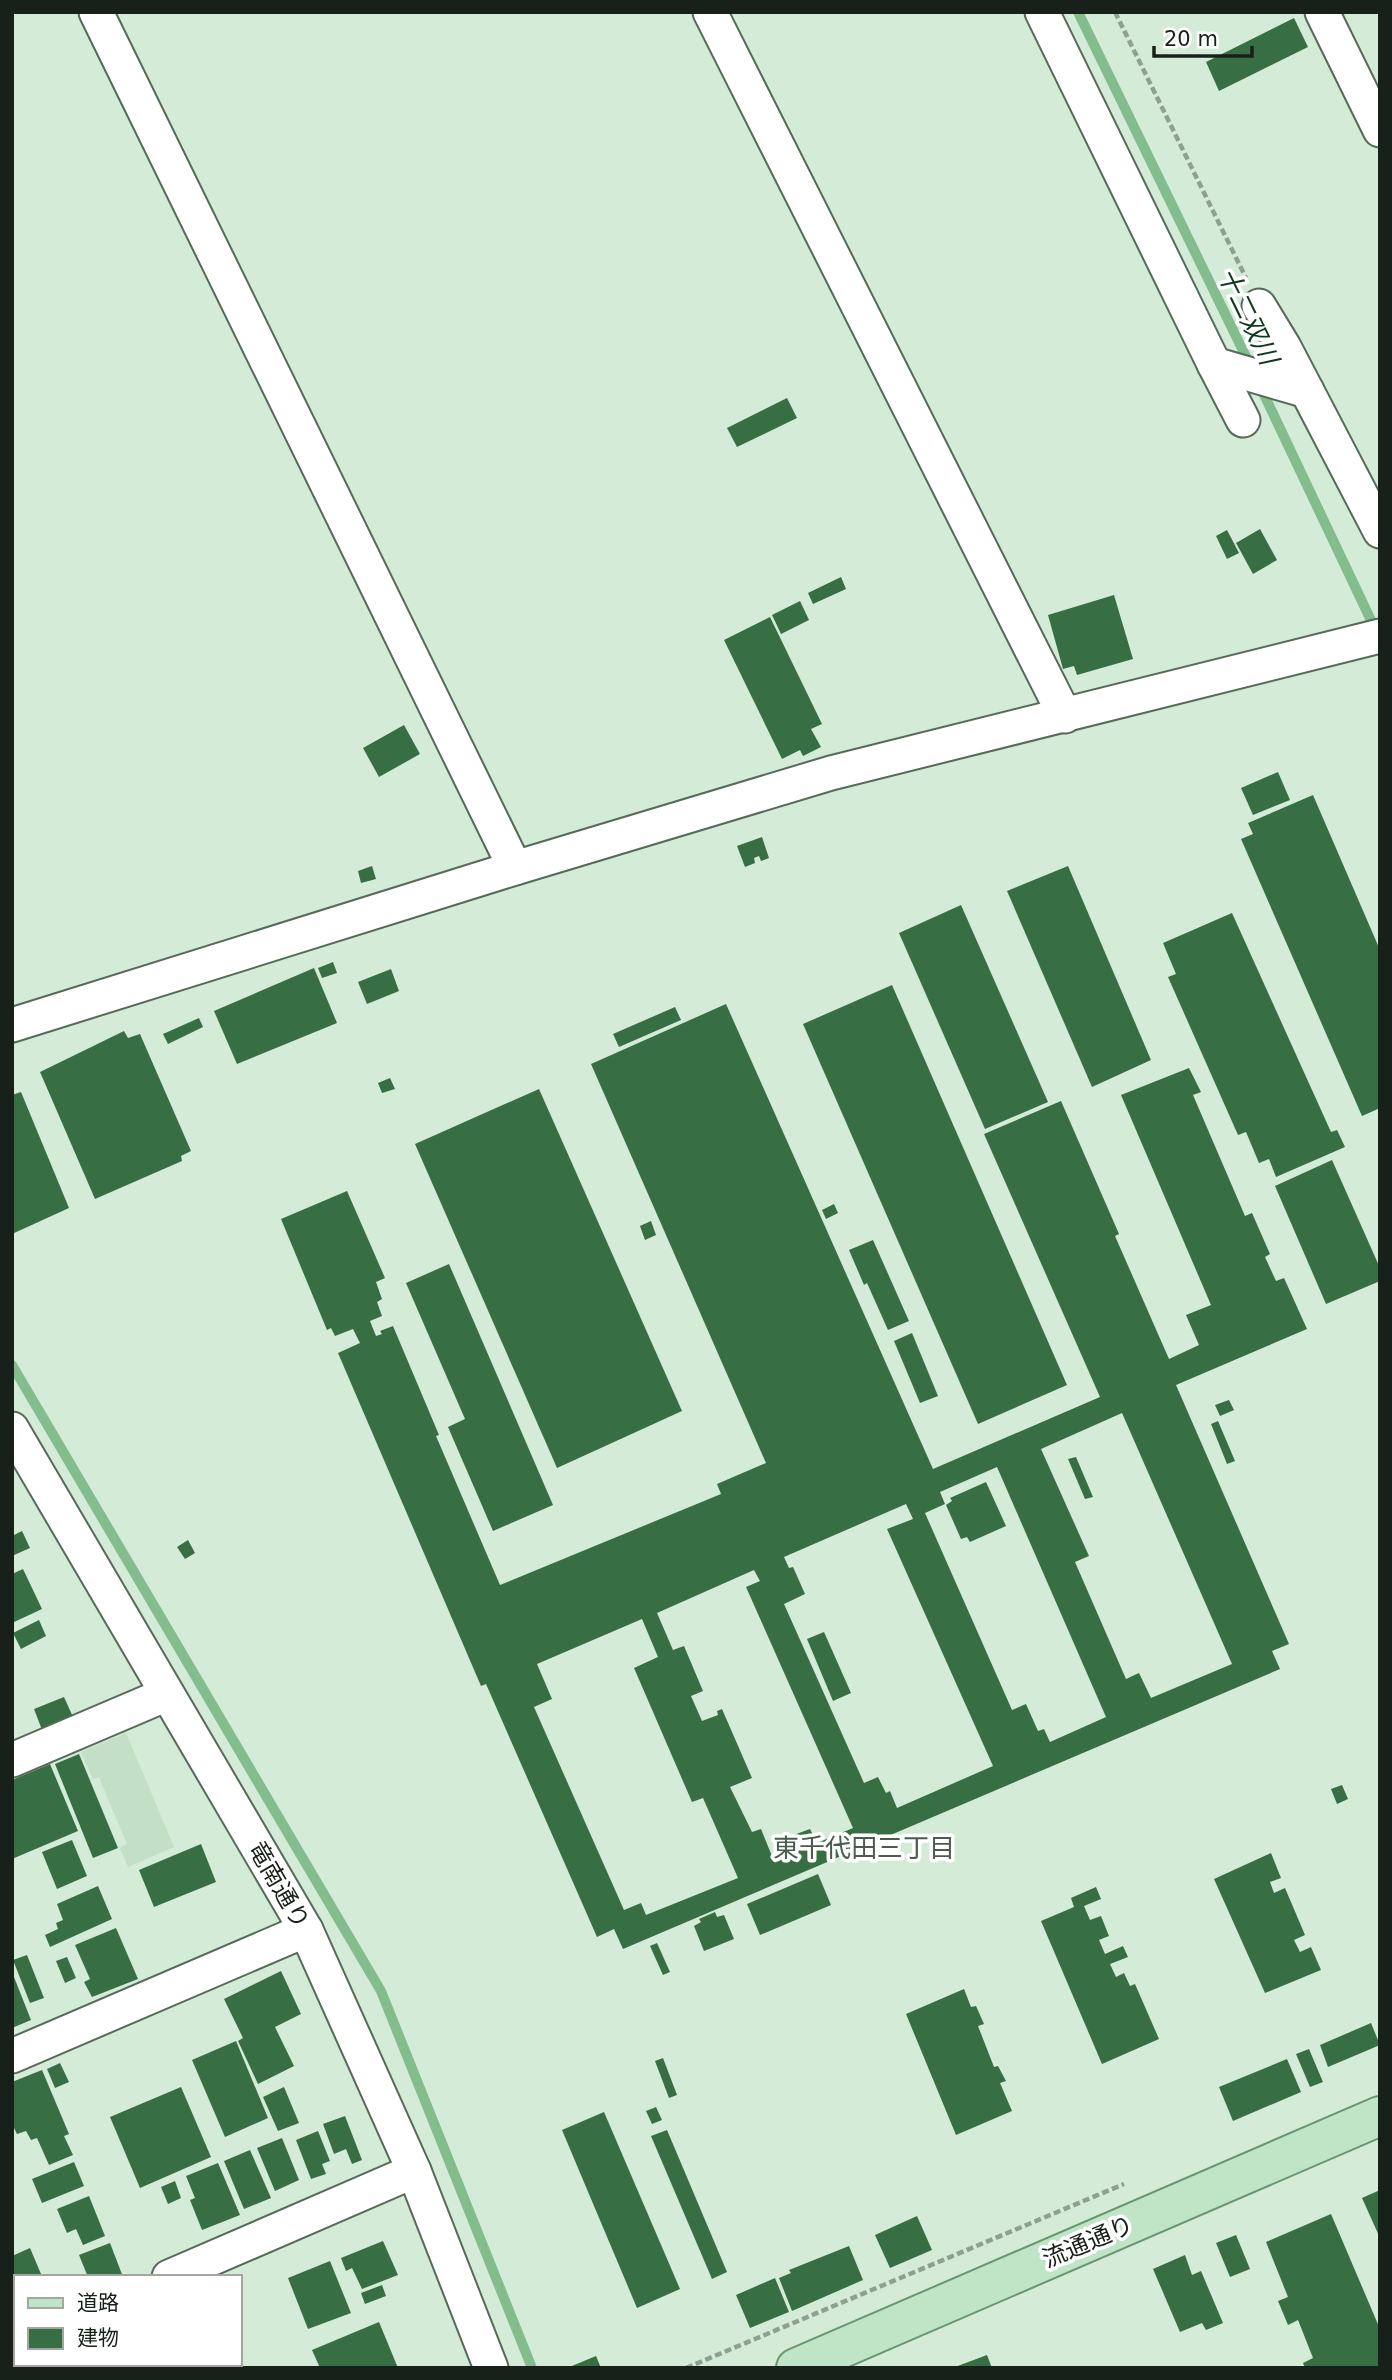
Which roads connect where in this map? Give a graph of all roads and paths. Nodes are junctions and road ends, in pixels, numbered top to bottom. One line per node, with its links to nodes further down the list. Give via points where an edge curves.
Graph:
1 (96, 12): 14 (street)
2 (710, 12): 13 (street)
3 (1042, 12): 8 (street)
4 (1115, 12): 7 (path)
5 (1322, 12): 6 (street)
6 (1380, 130)
7 (1259, 306): 9 (street)
8 (1214, 364): 9 (street); 10 (street)
9 (1307, 391): 11 (street)
10 (1244, 419)
11 (1380, 531)
12 (1373, 638): 13 (street)
13 (1065, 716): 14 (street, via 831,773)
14 (515, 869): 15 (street)
15 (12, 1025)
16 (12, 1429): 17 (street, 竜南通り)
17 (21, 1463): 18 (street, 竜南通り)
18 (167, 1694): 19 (street); 20 (street, 竜南通り)
19 (12, 1760)
20 (306, 1930): 21 (street); 23 (street, 竜南通り)
21 (12, 2056)
22 (1380, 2116): 28 (main road, 流通通り)
23 (414, 2171): 25 (street); 26 (street, 竜南通り)
24 (1136, 2179): 27 (path)
25 (174, 2275)
26 (491, 2368)
27 (686, 2368)
28 (796, 2368)

